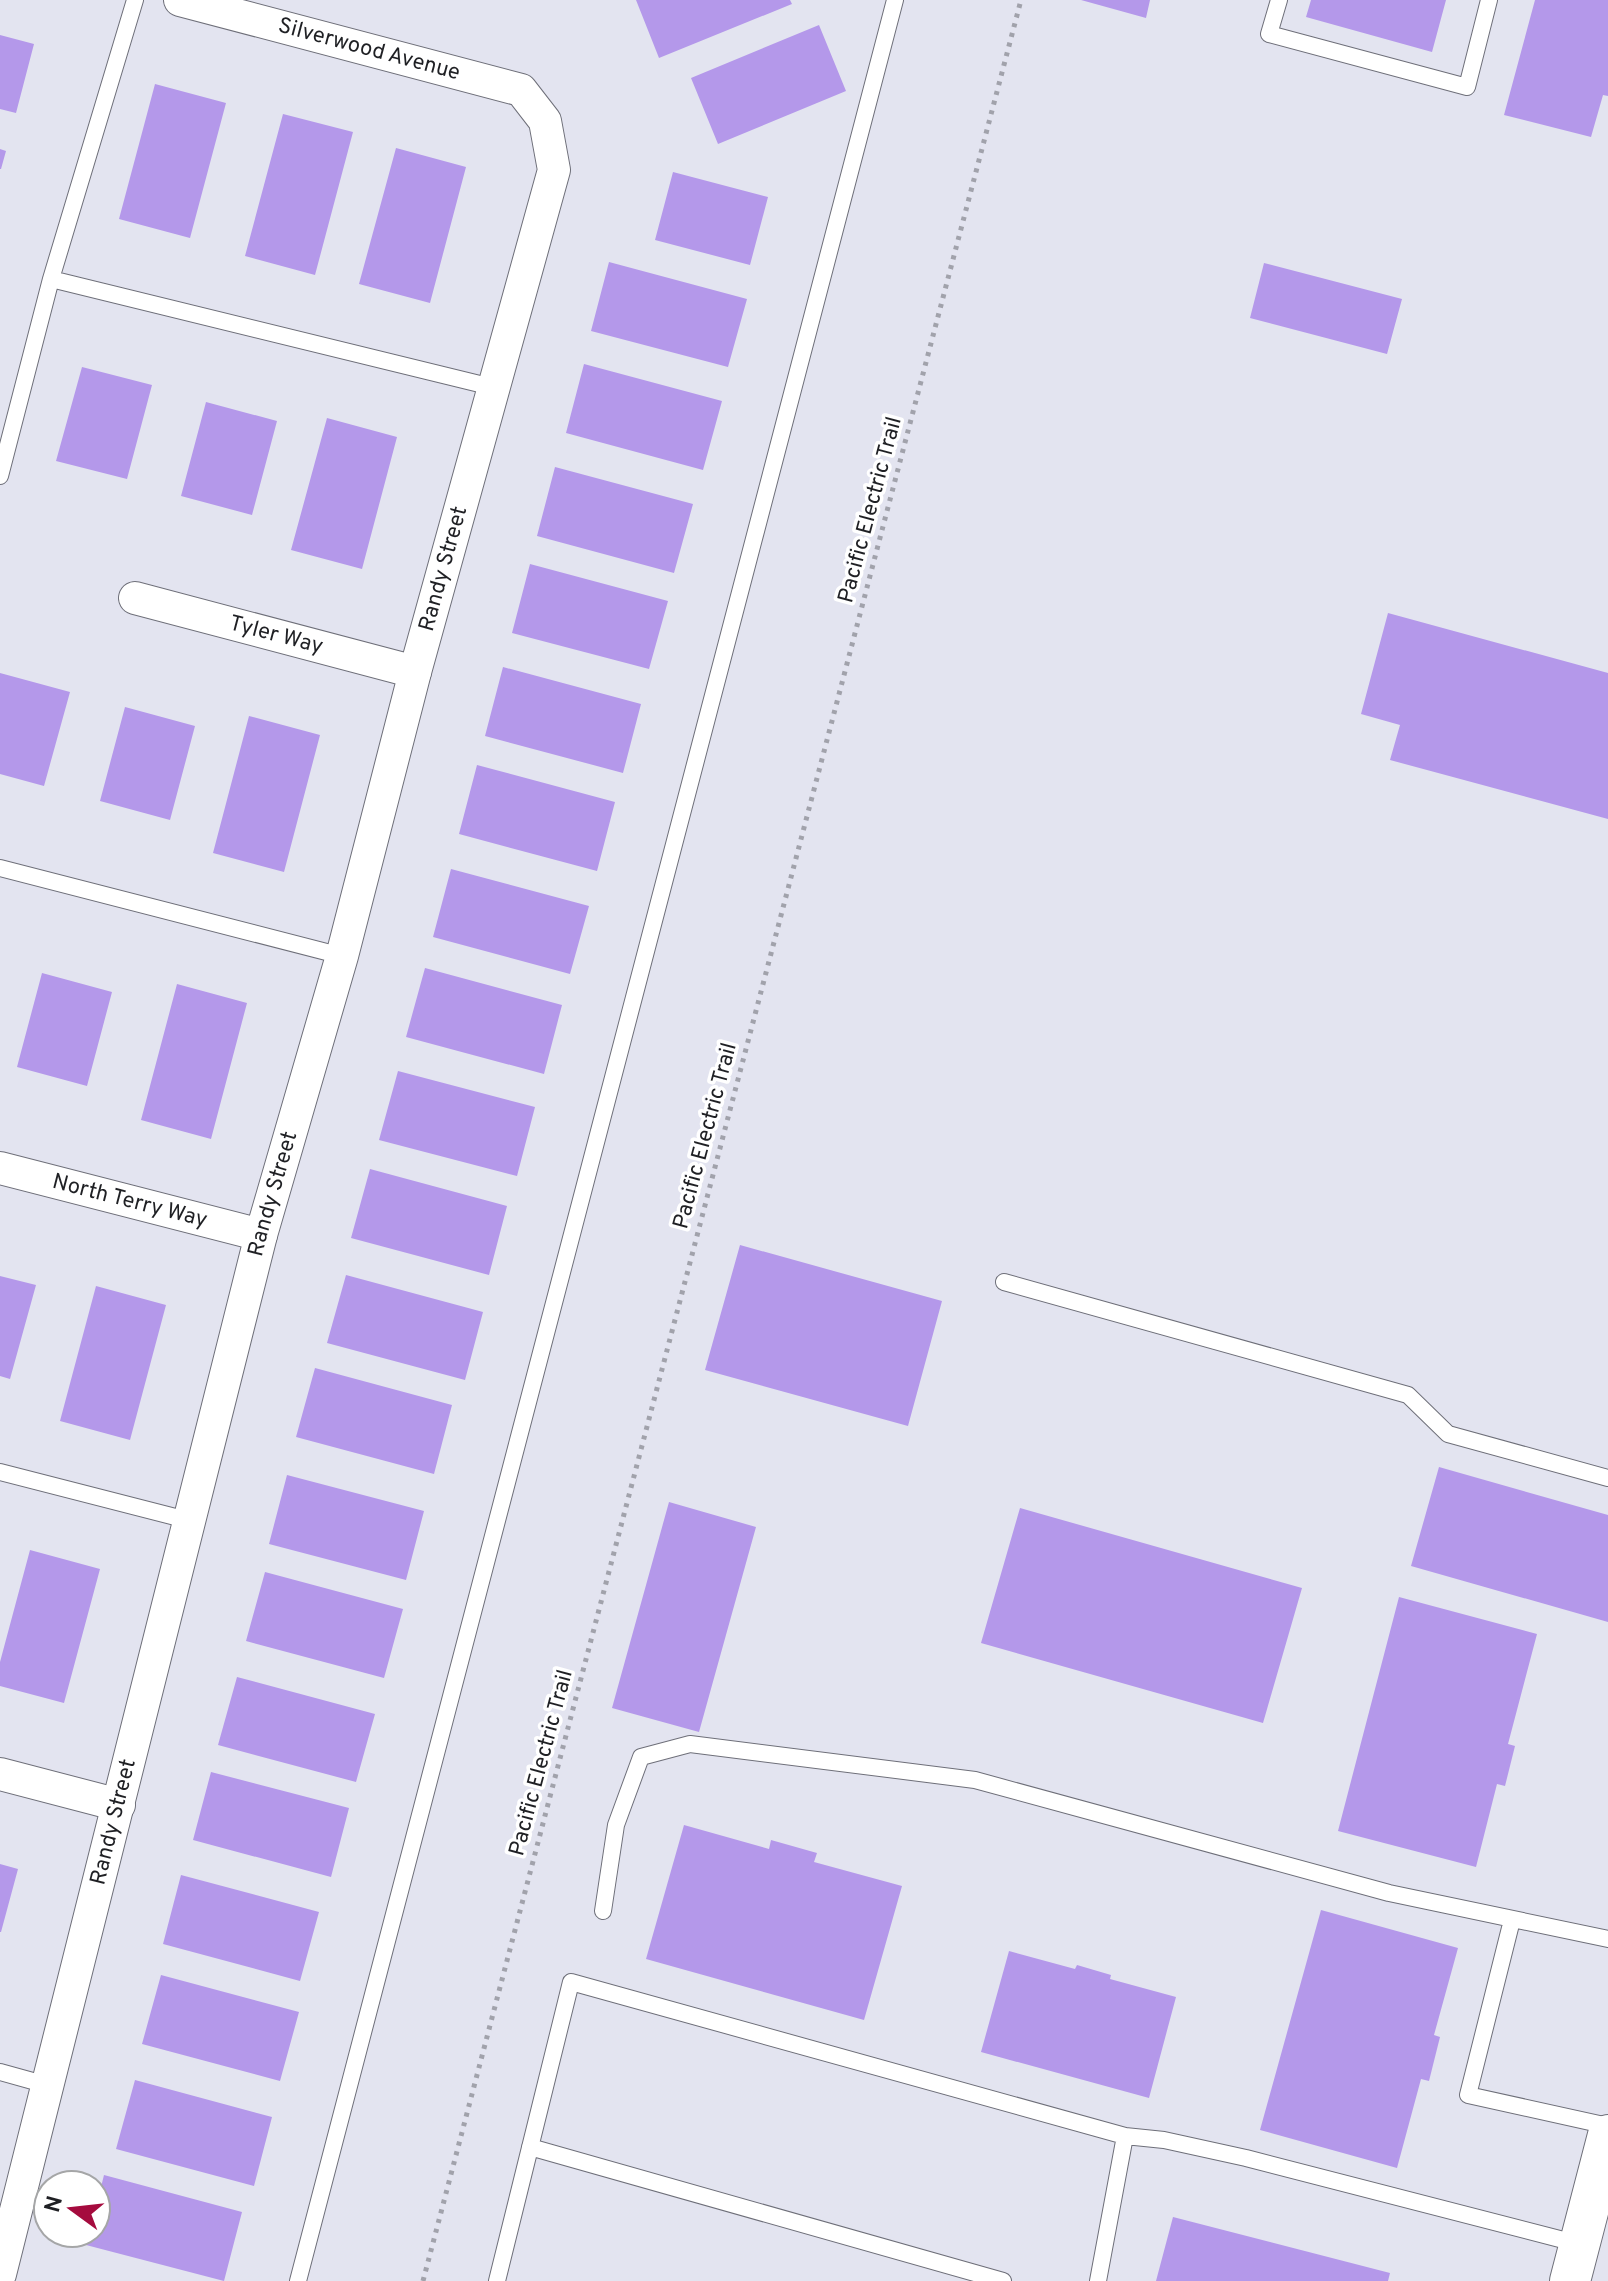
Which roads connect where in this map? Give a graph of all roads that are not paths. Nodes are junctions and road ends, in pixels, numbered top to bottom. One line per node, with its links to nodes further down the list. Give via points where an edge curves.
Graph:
1 (135, 0): 7 (lane)
2 (180, 0): 6 (street, Silverwood Avenue, via 521,90)
3 (895, 0): 33 (lane)
4 (1279, 0): 5 (lane, via 1269,34 1467,87)
5 (1489, 0)
6 (545, 121): 8 (street, Randy Street, via 554,170)
7 (51, 279): 8 (lane); 9 (lane)
8 (492, 387): 11 (street, Randy Street)
9 (0, 476)
10 (135, 598): 11 (street, Tyler Way)
11 (415, 672): 13 (street, Randy Street)
12 (0, 868): 13 (lane)
13 (342, 956): 15 (street, Randy Street)
14 (0, 1168): 15 (street, North Terry Way)
15 (261, 1235): 19 (street, Randy Street)
16 (1004, 1282): 18 (lane, via 1408,1395 1448,1434)
17 (0, 1472): 19 (lane)
18 (1608, 1478)
19 (191, 1521): 21 (street, Randy Street)
20 (0, 1774): 21 (street)
21 (119, 1805): 26 (street, Randy Street)
22 (603, 1911): 23 (lane, via 616,1825 641,1757 690,1744 975,1780 1389,1893)
23 (1512, 1920): 24 (lane); 27 (lane, via 1468,2095)
24 (1608, 1939)
25 (0, 2072): 26 (lane)
26 (47, 2085): 32 (street, Randy Street)
27 (1608, 2126)
28 (1608, 2135): 31 (street)
29 (1125, 2136): 30 (lane, via 571,1982); 31 (lane, via 1246,2158); 36 (lane)
30 (530, 2147): 34 (lane); 35 (lane)
31 (1575, 2262)
32 (0, 2274)
33 (298, 2281)
34 (497, 2281)
35 (1003, 2281)
36 (1098, 2281)

